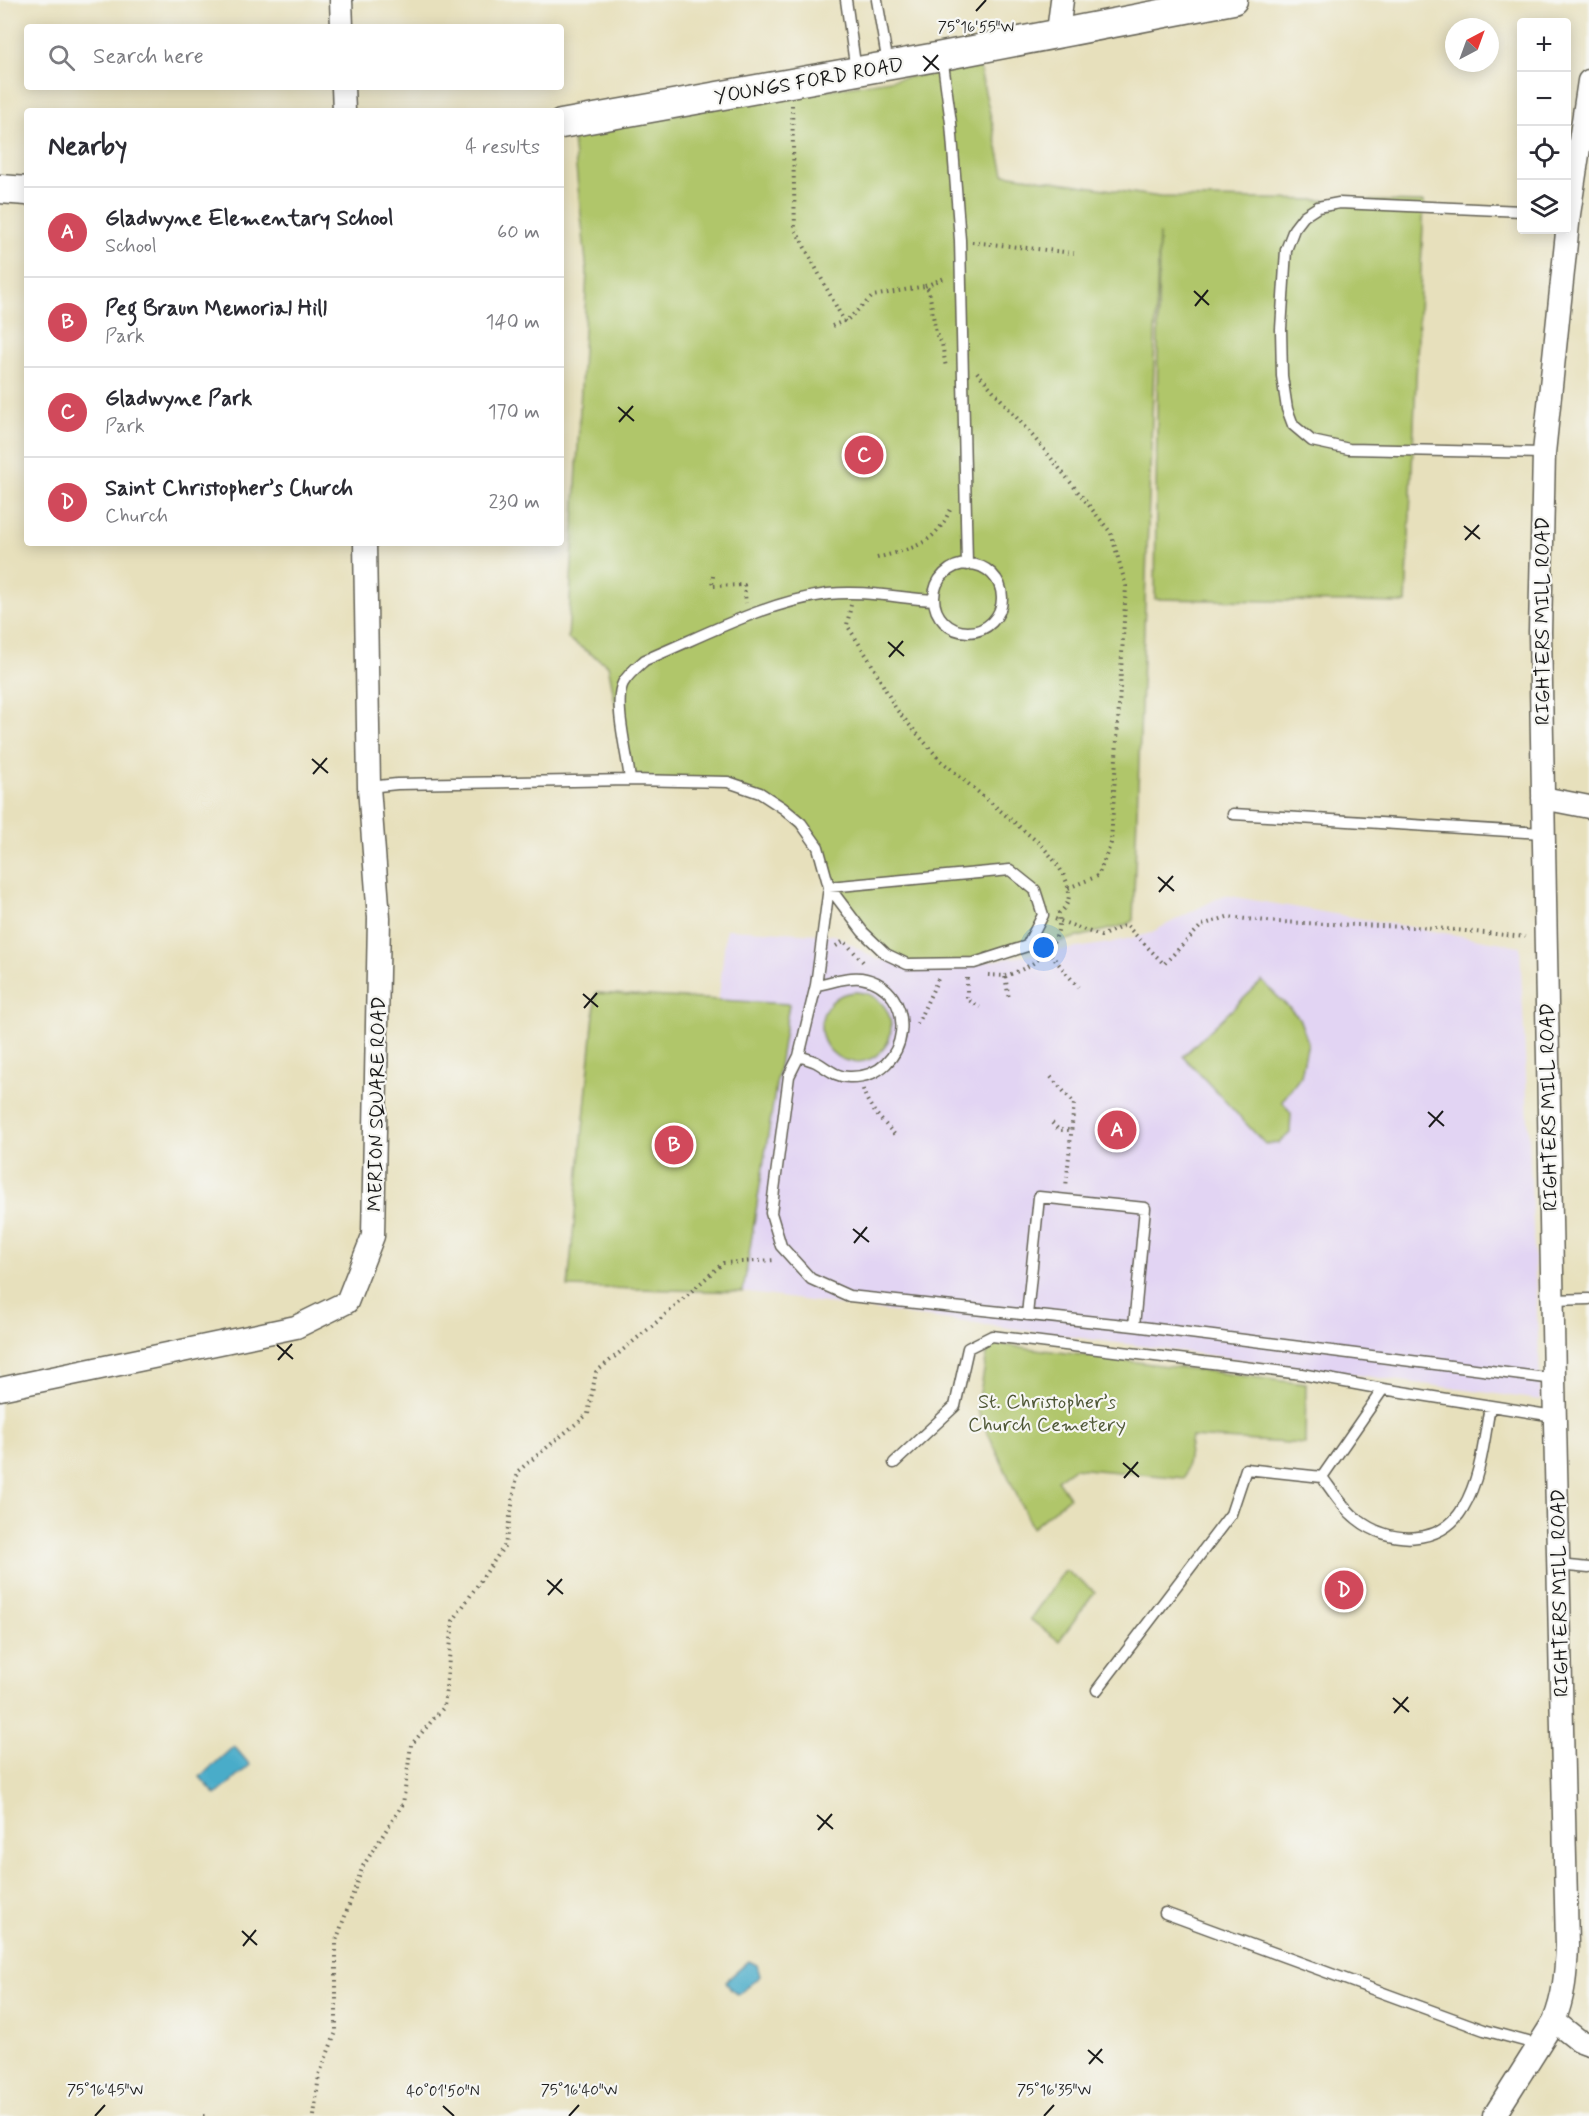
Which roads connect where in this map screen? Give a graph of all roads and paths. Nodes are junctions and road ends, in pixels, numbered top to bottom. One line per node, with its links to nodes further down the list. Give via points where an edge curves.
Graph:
1 (341, 0): 6 (street)
2 (846, 0): 10 (lane)
3 (877, 0): 9 (lane)
4 (1062, 0): 7 (street)
5 (1232, 0): 7 (street, YOUNGS FORD ROAD)
6 (342, 24)
7 (1058, 32): 8 (street, YOUNGS FORD ROAD)
8 (942, 56): 9 (street, YOUNGS FORD ROAD); 21 (lane)
9 (888, 65): 10 (street, YOUNGS FORD ROAD)
10 (856, 71): 12 (street, YOUNGS FORD ROAD)
11 (1589, 81): 18 (street, RIGHTERS MILL ROAD)
12 (792, 83): 15 (street, YOUNGS FORD ROAD); 25 (path, via 795,229)
13 (343, 90): 14 (street)
14 (344, 108)
15 (564, 123)
16 (0, 189): 17 (street)
17 (24, 191)
18 (1571, 195)
19 (1517, 212): 30 (lane, via 1339,203 1318,207 1304,216 1286,250 1282,376 1293,424 1312,441 1349,449)
20 (1566, 234): 30 (street, RIGHTERS MILL ROAD)
21 (960, 240): 22 (path); 23 (lane)
22 (1074, 253)
23 (960, 273): 24 (path); 28 (lane)
24 (925, 286): 25 (path, via 873,296); 27 (path, via 929,290 936,334)
25 (844, 321): 26 (path)
26 (832, 326)
27 (942, 343): 28 (path); 29 (path)
28 (962, 354): 34 (lane); 46 (path, via 1112,533 1126,586 1111,843 1098,876)
29 (948, 378)
30 (1544, 453): 41 (street, RIGHTERS MILL ROAD, via 1540,632)
31 (952, 501): 33 (path, via 945,522 930,539)
32 (365, 546): 40 (street, MERION SQUARE ROAD)
33 (877, 558)
34 (967, 565): 38 (lane, via 956,567 939,580); 38 (lane, via 992,575 1001,591 1000,609 989,625 973,632 954,629 940,618)
35 (713, 576): 36 (path, via 712,586)
36 (744, 585)
37 (853, 593): 38 (lane); 39 (lane, via 828,594 776,606 645,660 622,684 618,699); 46 (path, via 847,625 896,709 940,760 1046,851)
38 (934, 600)
39 (630, 780): 40 (lane); 45 (lane, via 728,782 760,793 783,807 807,831 818,847)
40 (369, 786): 83 (street, MERION SQUARE ROAD, via 379,918 373,1236 347,1302 296,1327)
41 (1543, 798): 42 (street); 44 (street, RIGHTERS MILL ROAD)
42 (1589, 807)
43 (1233, 814): 44 (lane)
44 (1543, 833): 49 (street, RIGHTERS MILL ROAD)
45 (829, 887): 47 (lane, via 1010,870 1035,890); 47 (lane, via 863,932 886,954 907,964 974,963 1027,946); 63 (lane)
46 (1068, 888): 48 (path, via 1070,900 1059,913)
47 (1043, 915): 48 (path)
48 (1060, 921): 49 (path, via 1101,936 1126,925 1164,964 1202,924 1227,917 1436,928); 50 (path, via 1056,938)
49 (1545, 940): 79 (street, RIGHTERS MILL ROAD)
50 (1047, 950): 59 (path, via 1037,962); 64 (path)
51 (835, 955): 52 (path, via 837,944 844,941)
52 (865, 964): 53 (path); 54 (path)
53 (854, 967)
54 (873, 968)
55 (966, 975): 56 (path); 58 (path); 66 (path, via 968,999)
56 (976, 975)
57 (986, 975): 59 (path)
58 (957, 976)
59 (1005, 976): 65 (path)
60 (948, 978): 61 (path)
61 (938, 979): 62 (path); 67 (path, via 918,1025)
62 (928, 980)
63 (816, 985): 68 (lane); 68 (lane, via 844,978 878,984 891,995 899,1010 903,1027 900,1044 892,1059 864,1077 830,1072)
64 (1078, 987)
65 (1009, 999)
66 (980, 1007)
67 (913, 1014)
68 (799, 1056): 77 (lane, via 789,1076 771,1213 781,1246)
69 (1051, 1077): 74 (path, via 1074,1103)
70 (862, 1088): 71 (path); 72 (path); 75 (path, via 872,1110)
71 (868, 1088)
72 (856, 1089)
73 (1052, 1123): 74 (path, via 1059,1130)
74 (1071, 1130): 76 (path)
75 (895, 1135)
76 (1065, 1200): 80 (lane, via 1039,1197); 81 (lane, via 1145,1208)
77 (793, 1259): 80 (lane, via 811,1279 849,1296); 96 (path, via 723,1263 596,1372 588,1414 518,1471 506,1545 453,1621 444,1707 411,1745 403,1804 363,1866 336,1941 336,2032 319,2075)
78 (1589, 1299): 79 (lane)
79 (1552, 1300): 82 (street, RIGHTERS MILL ROAD)
80 (1028, 1315): 81 (lane)
81 (1134, 1326): 82 (lane)
82 (1554, 1379): 86 (street, RIGHTERS MILL ROAD)
83 (0, 1389)
84 (1383, 1389): 85 (lane); 87 (lane, via 1301,1374 992,1336 968,1348 955,1406); 88 (lane)
85 (1490, 1406): 86 (lane); 88 (lane, via 1474,1484 1460,1513 1440,1532 1406,1538 1366,1526 1347,1510)
86 (1554, 1416): 89 (street, RIGHTERS MILL ROAD)
87 (894, 1463)
88 (1322, 1477): 91 (lane, via 1246,1469 1231,1514)
89 (1558, 1565): 90 (lane); 93 (street, RIGHTERS MILL ROAD, via 1567,1946 1566,1977)
90 (1589, 1568)
91 (1096, 1690)
92 (1165, 1913): 95 (lane, via 1484,2030)
93 (1554, 2021): 94 (street); 95 (street, RIGHTERS MILL ROAD)
94 (1589, 2044)
95 (1539, 2045): 97 (street, RIGHTERS MILL ROAD)
96 (314, 2116)
97 (1494, 2116)

